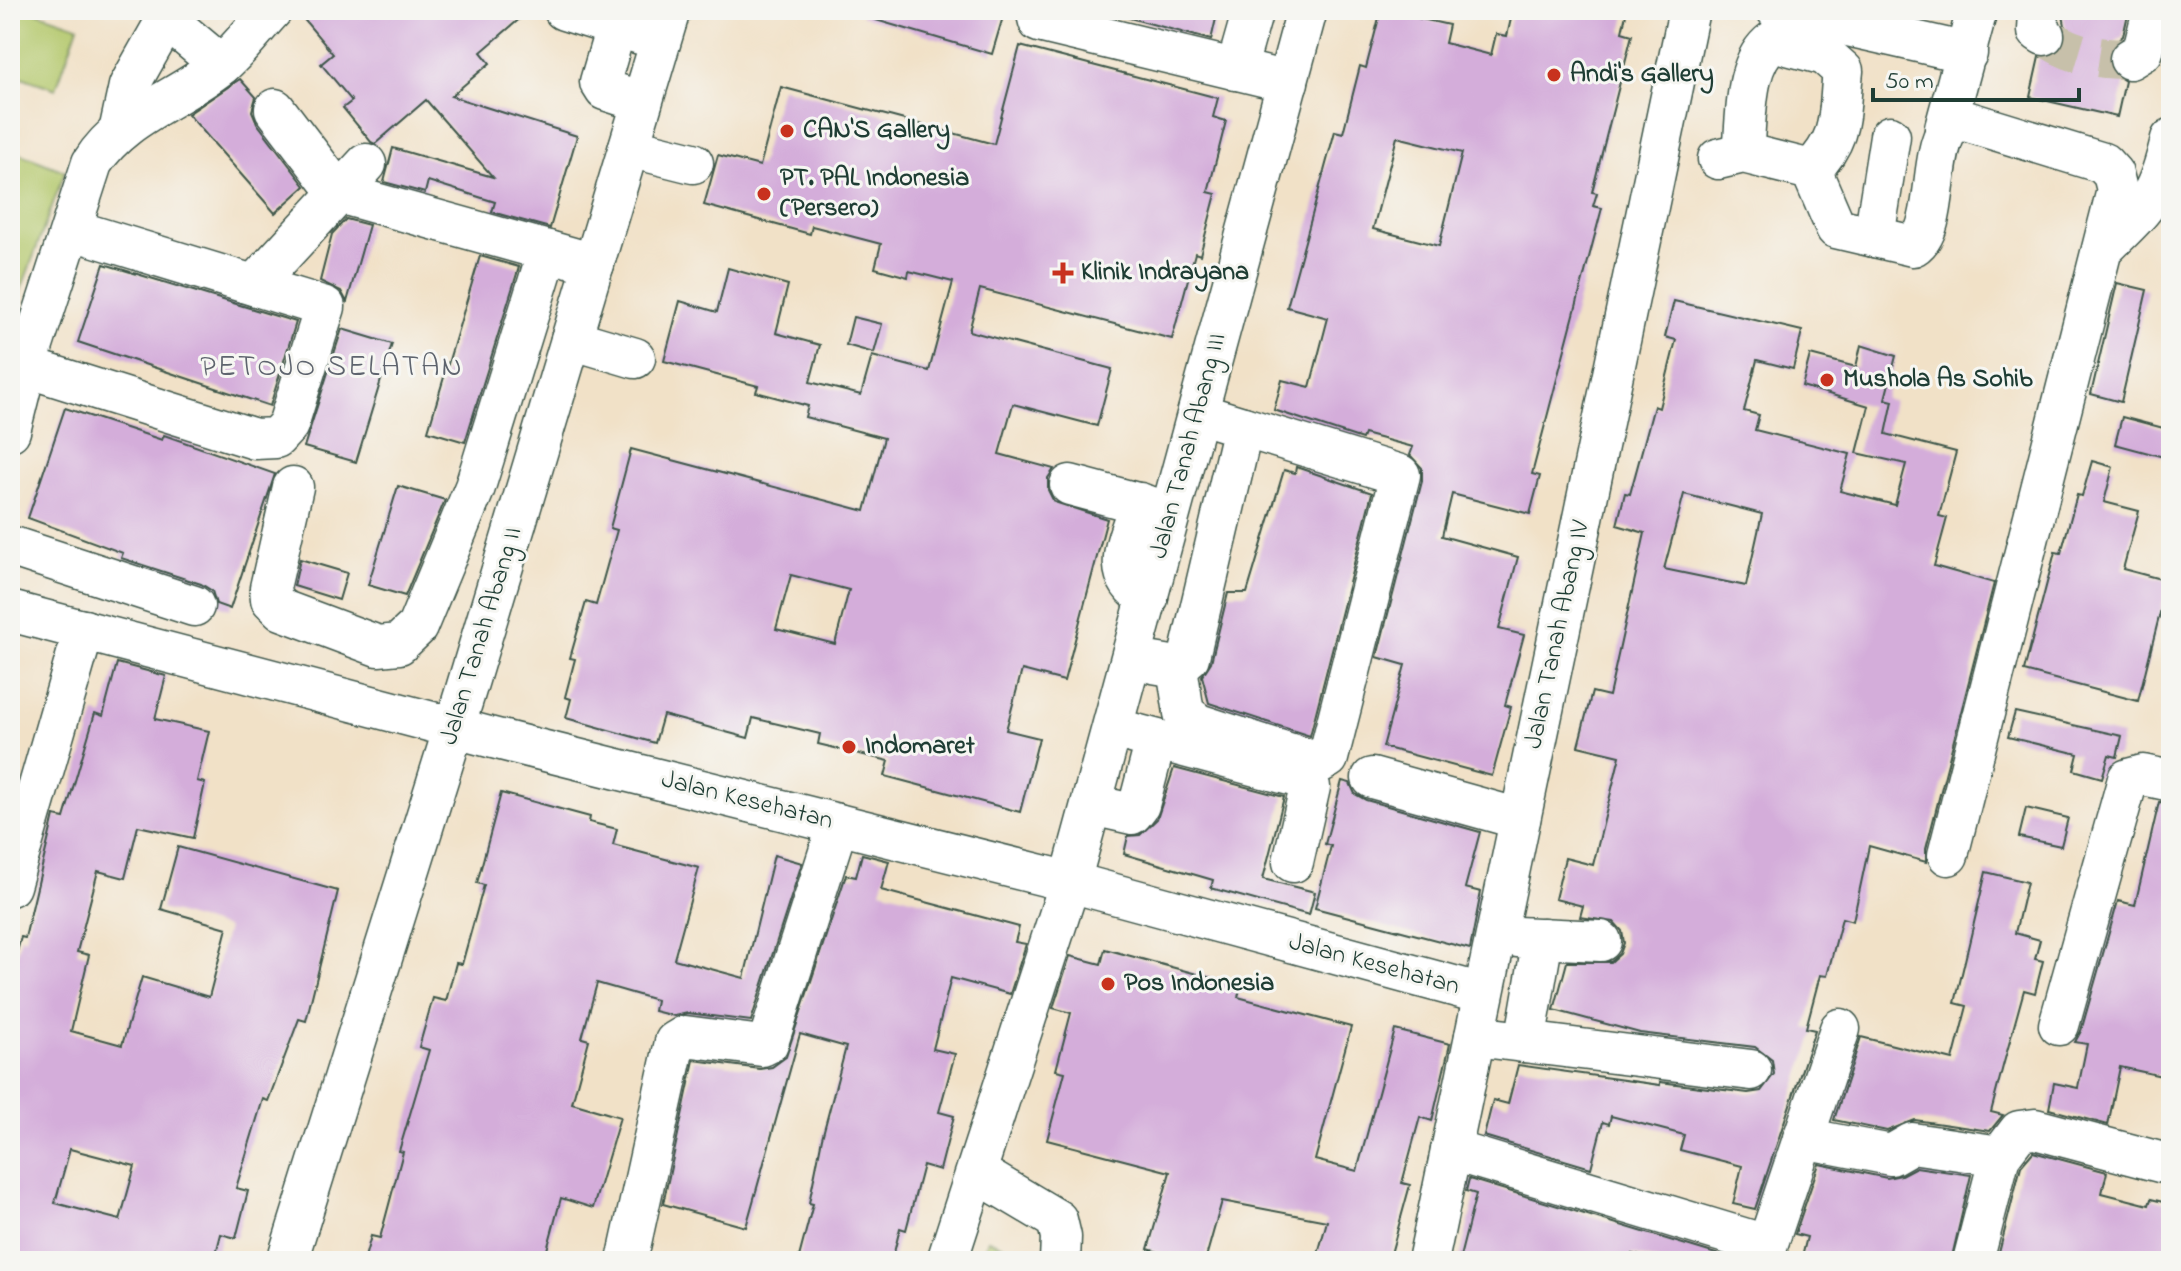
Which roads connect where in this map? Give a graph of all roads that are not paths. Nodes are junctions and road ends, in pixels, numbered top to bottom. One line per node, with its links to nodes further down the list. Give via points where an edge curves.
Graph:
1 (272, 10): 15 (street)
2 (564, 10): 11 (street)
3 (1036, 10): 16 (street, via 1039,22)
4 (1253, 10): 16 (street)
5 (1307, 10): 17 (street, Jalan Tanah Abang III)
6 (1689, 10): 58 (street, Jalan Tanah Abang IV)
7 (1777, 10): 13 (street)
8 (1977, 10): 13 (street)
9 (2153, 10): 14 (street, via 2143,51)
10 (169, 14): 15 (street); 21 (street, via 129,86)
11 (619, 18): 12 (street); 18 (street, via 600,82 605,90)
12 (666, 25): 18 (street, Jalan Tanah Abang II)
13 (1967, 53): 20 (street)
14 (2130, 59)
15 (221, 65): 21 (street)
16 (1236, 70): 17 (street)
17 (1288, 82): 38 (street, Jalan Tanah Abang III)
18 (642, 102): 24 (street, Jalan Tanah Abang II)
19 (275, 109): 28 (street)
20 (1945, 128): 30 (street, via 1918,242 1913,246); 31 (street, via 1959,119 2103,163 2117,190)
21 (119, 132): 29 (street, via 92,163)
22 (1890, 136): 30 (street)
23 (2171, 139): 31 (street, via 2152,201)
24 (629, 147): 25 (street); 33 (street, Jalan Tanah Abang II)
25 (693, 163)
26 (366, 164): 28 (street)
27 (1811, 170): 27 (street, via 1731,156 1754,66 1760,50 1773,41 1825,55 1843,71 1836,138); 30 (street, via 1832,224)
28 (339, 193): 32 (street); 34 (street)
29 (73, 230): 34 (street); 37 (street)
30 (1874, 237)
31 (2102, 250): 60 (street)
32 (548, 251): 33 (street); 47 (street, via 475,487 417,627 399,644 378,646)
33 (594, 264): 35 (street, Jalan Tanah Abang II)
34 (254, 285): 37 (street, via 325,307 288,425 276,438 255,439)
35 (571, 339): 36 (street); 52 (street, Jalan Tanah Abang II)
36 (635, 358)
37 (26, 367): 40 (street)
38 (1198, 414): 39 (street); 43 (street, Jalan Tanah Abang III)
39 (1243, 427): 50 (street, via 1189,657); 50 (street, via 1400,475 1328,758 1319,763 1198,724 1184,713)
40 (10, 431)
41 (1070, 485): 43 (street)
42 (293, 487): 47 (street, via 271,599 282,610)
43 (1156, 508): 49 (street, Jalan Tanah Abang III, via 1148,598)
44 (10, 546): 45 (street)
45 (194, 606)
46 (10, 611): 48 (street, Jalan Kesehatan)
47 (335, 629): 51 (street)
48 (84, 630): 51 (street, Jalan Kesehatan); 63 (street)
49 (1131, 657): 50 (street); 53 (street, Jalan Tanah Abang III)
50 (1177, 667)
51 (317, 691): 52 (street, Jalan Kesehatan)
52 (454, 727): 59 (street, Jalan Kesehatan); 79 (street, Jalan Tanah Abang II)
53 (1113, 728): 54 (street); 57 (street, Jalan Tanah Abang III)
54 (1156, 740): 57 (street, via 1132,814); 61 (street, via 1305,779 1310,787)
55 (1372, 778): 58 (street)
56 (2171, 781): 68 (street, via 2143,775 2128,779)
57 (1092, 805): 62 (street, Jalan Tanah Abang III)
58 (1520, 819): 64 (street, Jalan Tanah Abang IV)
59 (838, 824): 62 (street, Jalan Kesehatan); 80 (street, via 768,1043 685,1036 675,1042)
60 (1948, 855)
61 (1293, 862)
62 (1070, 882): 67 (street, Jalan Kesehatan); 77 (street, Jalan Tanah Abang III)
63 (10, 886)
64 (1496, 934): 65 (street); 67 (street, Jalan Tanah Abang IV)
65 (1543, 938): 66 (street); 71 (street)
66 (1601, 941)
67 (1483, 994): 70 (street, Jalan Tanah Abang IV)
68 (2059, 1025)
69 (1840, 1029): 73 (street)
70 (1475, 1036): 71 (street); 74 (street, Jalan Tanah Abang IV)
71 (1525, 1042): 72 (street)
72 (1751, 1070)
73 (1803, 1138): 75 (street, via 1891,1155 1912,1143); 78 (street)
74 (1451, 1150): 78 (street); 83 (street, Jalan Tanah Abang IV)
75 (2000, 1156): 76 (street, via 2019,1131 2035,1129); 84 (street)
76 (2171, 1165)
77 (978, 1173): 81 (street, Jalan Tanah Abang III); 82 (street, via 1057,1220)
78 (1764, 1253)
79 (287, 1261)
80 (627, 1261)
81 (947, 1261)
82 (1060, 1261)
83 (1428, 1261)
84 (1973, 1261)

